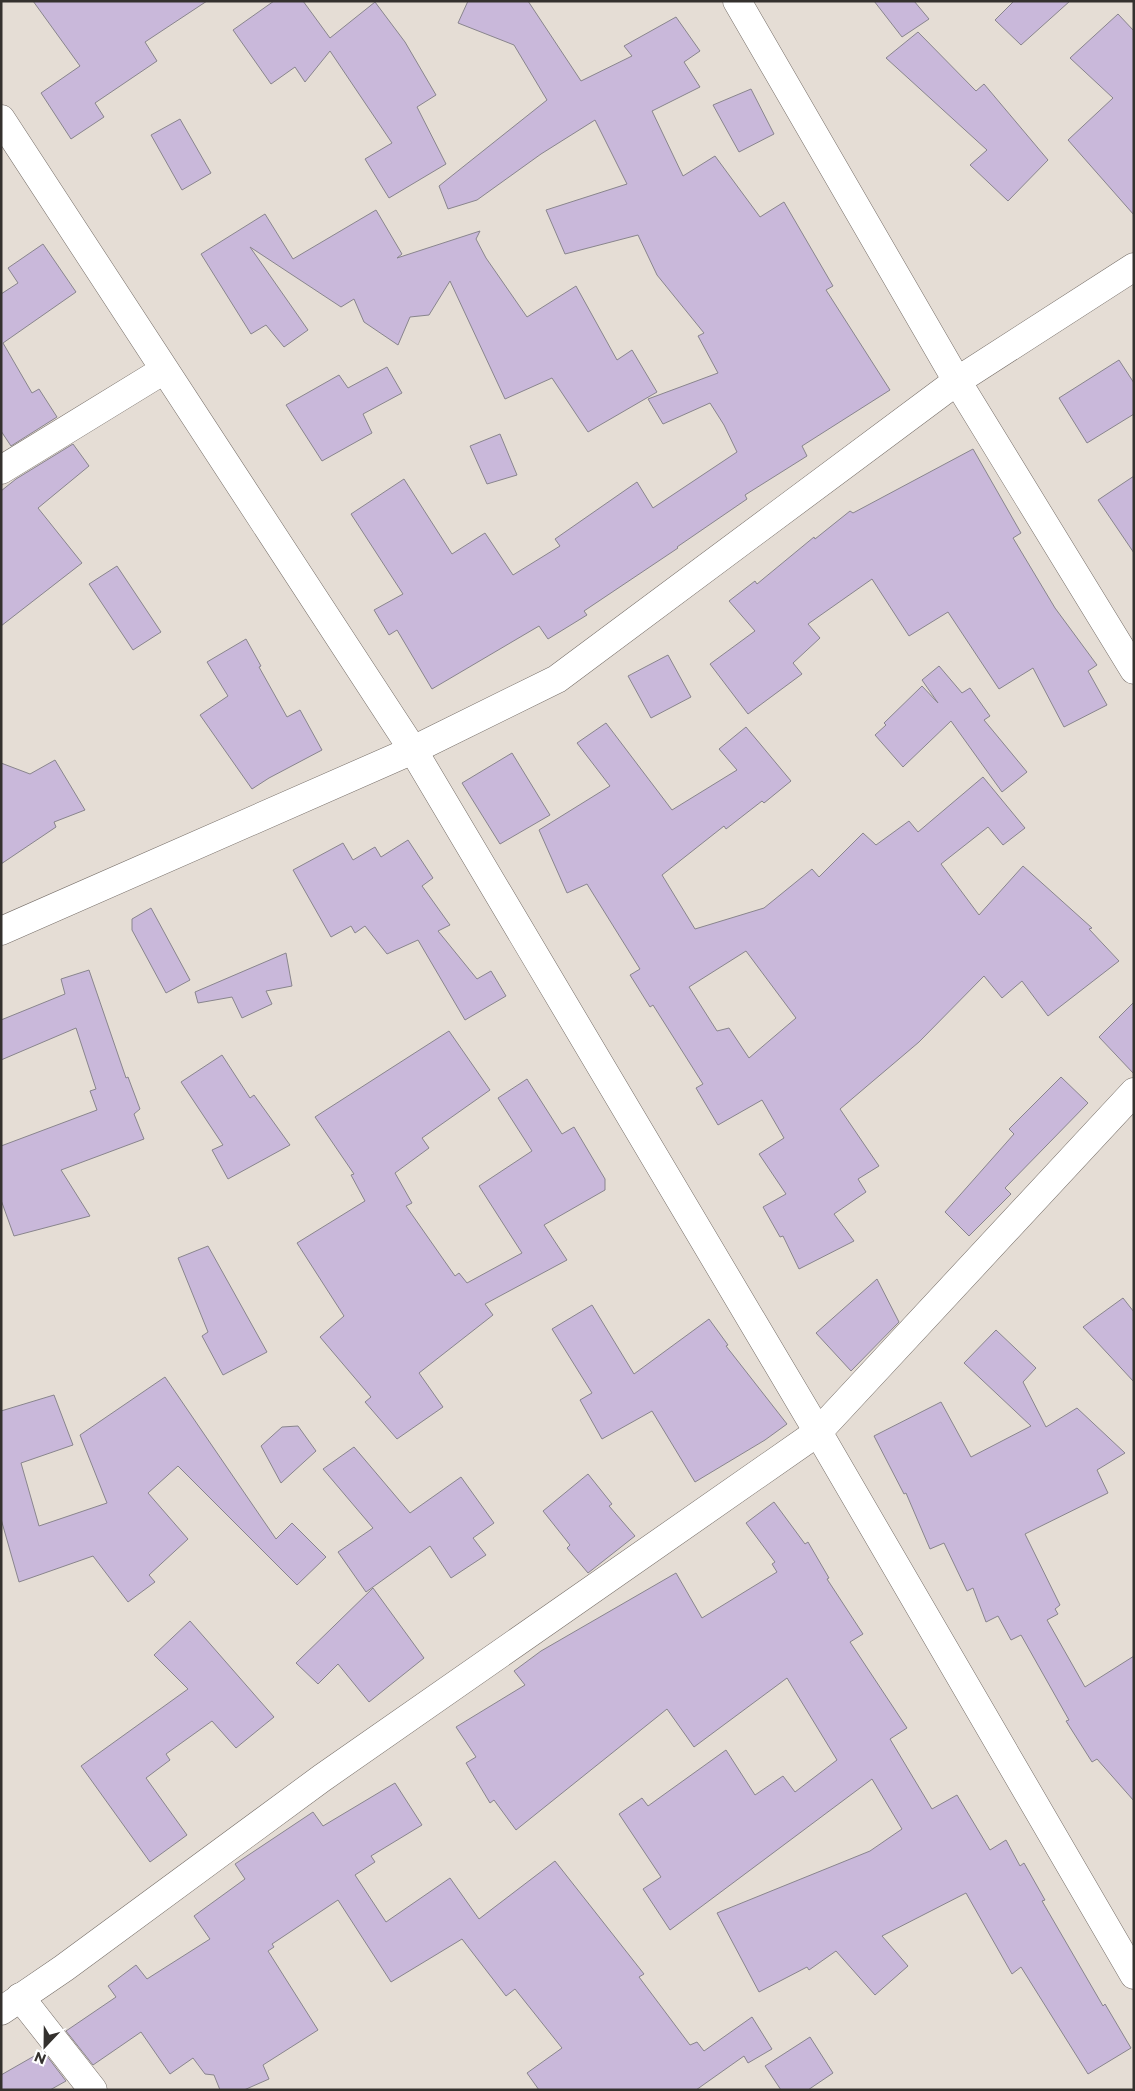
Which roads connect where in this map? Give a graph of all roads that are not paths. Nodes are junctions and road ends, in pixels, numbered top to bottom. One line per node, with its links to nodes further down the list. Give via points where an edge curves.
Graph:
1 (737, 1): 5 (street)
2 (1, 118): 4 (street)
3 (1134, 267): 5 (street)
4 (164, 370): 6 (street); 8 (street)
5 (957, 380): 7 (street); 8 (street, via 557,679)
6 (1, 470)
7 (1134, 670)
8 (413, 750): 9 (street); 11 (street)
9 (1, 930)
10 (1134, 1092): 11 (street)
11 (818, 1432): 12 (street); 14 (street, via 322,1778)
12 (1127, 1942): 13 (street)
13 (1134, 1975)
14 (11, 2004): 15 (street)
15 (92, 2090)

